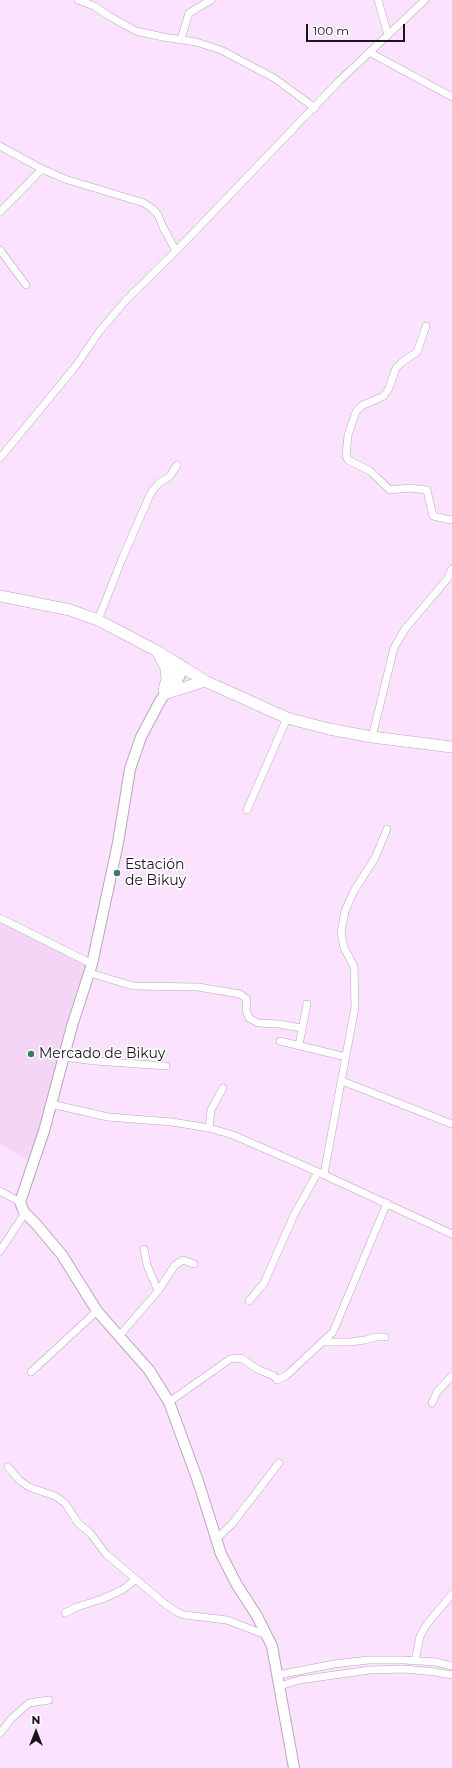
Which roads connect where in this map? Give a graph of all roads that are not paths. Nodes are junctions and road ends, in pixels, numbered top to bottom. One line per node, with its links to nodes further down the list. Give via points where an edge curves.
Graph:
1 (78, 0): 6 (street, via 94,6 136,30)
2 (211, 0): 6 (street, via 189,13)
3 (378, 0): 5 (street)
4 (425, 0): 5 (street)
5 (388, 35): 7 (street)
6 (181, 39): 9 (street, via 221,50 274,78)
7 (369, 52): 8 (street, via 437,90); 9 (street)
8 (451, 95)
9 (315, 108): 14 (street)
10 (0, 146): 11 (street)
11 (42, 169): 12 (street); 14 (street, via 65,179 144,203 158,215)
12 (0, 212)
13 (0, 250): 15 (street)
14 (176, 251): 17 (street, via 127,299)
15 (26, 285)
16 (426, 326): 19 (street, via 418,352 396,368 384,396 361,406 356,412 348,435 346,455 348,460 370,471 390,490 427,490 433,516)
17 (0, 458)
18 (177, 465): 22 (street, via 149,497)
19 (452, 520)
20 (452, 569): 28 (street, via 448,578 405,629 394,648)
21 (0, 596): 22 (main road, via 70,610)
22 (98, 620): 23 (main road)
23 (157, 651): 24 (main road); 26 (main road, via 166,668)
24 (181, 665): 25 (main road); 26 (street, via 178,680)
25 (205, 681): 26 (main road); 27 (main road)
26 (165, 693): 33 (street, via 141,737 130,769 117,850)
27 (287, 718): 28 (main road); 30 (street)
28 (372, 737): 29 (main road)
29 (452, 747)
30 (247, 810)
31 (387, 829): 39 (street, via 375,858 354,891 345,911 341,933 344,948 354,966 355,978 355,1007)
32 (0, 918): 33 (street)
33 (91, 968): 35 (street, via 133,986 198,987 240,994 247,999 246,1010 249,1018 258,1023); 38 (street)
34 (307, 1004): 35 (street)
35 (301, 1028): 37 (street)
36 (280, 1041): 37 (street)
37 (299, 1045): 39 (street)
38 (64, 1057): 40 (street); 43 (street)
39 (346, 1057): 41 (street)
40 (166, 1066)
41 (342, 1081): 44 (street); 46 (street)
42 (223, 1088): 45 (street, via 211,1110)
43 (51, 1104): 45 (street, via 108,1117); 48 (street)
44 (452, 1124)
45 (209, 1128): 46 (street, via 233,1135)
46 (321, 1173): 49 (street); 56 (street, via 294,1215 264,1283)
47 (0, 1191): 48 (street)
48 (20, 1202): 50 (street)
49 (387, 1204): 51 (street); 58 (street)
50 (25, 1213): 53 (street); 57 (street, via 62,1256)
51 (452, 1234)
52 (144, 1249): 55 (street, via 147,1265)
53 (0, 1251)
54 (194, 1264): 55 (street, via 188,1260 180,1261)
55 (158, 1290): 59 (street)
56 (249, 1301)
57 (97, 1311): 59 (street); 63 (street)
58 (333, 1332): 61 (street); 62 (street)
59 (120, 1335): 65 (street, via 149,1370)
60 (384, 1336): 62 (street)
61 (322, 1342): 62 (street); 65 (street, via 287,1375 277,1380 241,1358 230,1359)
62 (338, 1342)
63 (31, 1372)
64 (452, 1376): 66 (street, via 437,1392)
65 (169, 1402): 69 (street)
66 (432, 1403)
67 (279, 1463): 69 (street, via 232,1524)
68 (8, 1467): 70 (street, via 29,1487 55,1496 64,1503 106,1554)
69 (216, 1539): 73 (street, via 237,1586)
70 (136, 1580): 72 (street, via 122,1590); 73 (street, via 177,1612 227,1620)
71 (452, 1594): 74 (street, via 420,1636)
72 (65, 1613)
73 (266, 1635): 76 (street, via 272,1646)
74 (415, 1661): 75 (street); 76 (street, via 369,1660)
75 (452, 1666)
76 (278, 1675): 78 (street)
77 (452, 1675): 78 (street, via 412,1670 370,1670 299,1680)
78 (280, 1686): 81 (street)
79 (48, 1700): 80 (street, via 29,1703)
80 (0, 1733)
81 (294, 1768)

